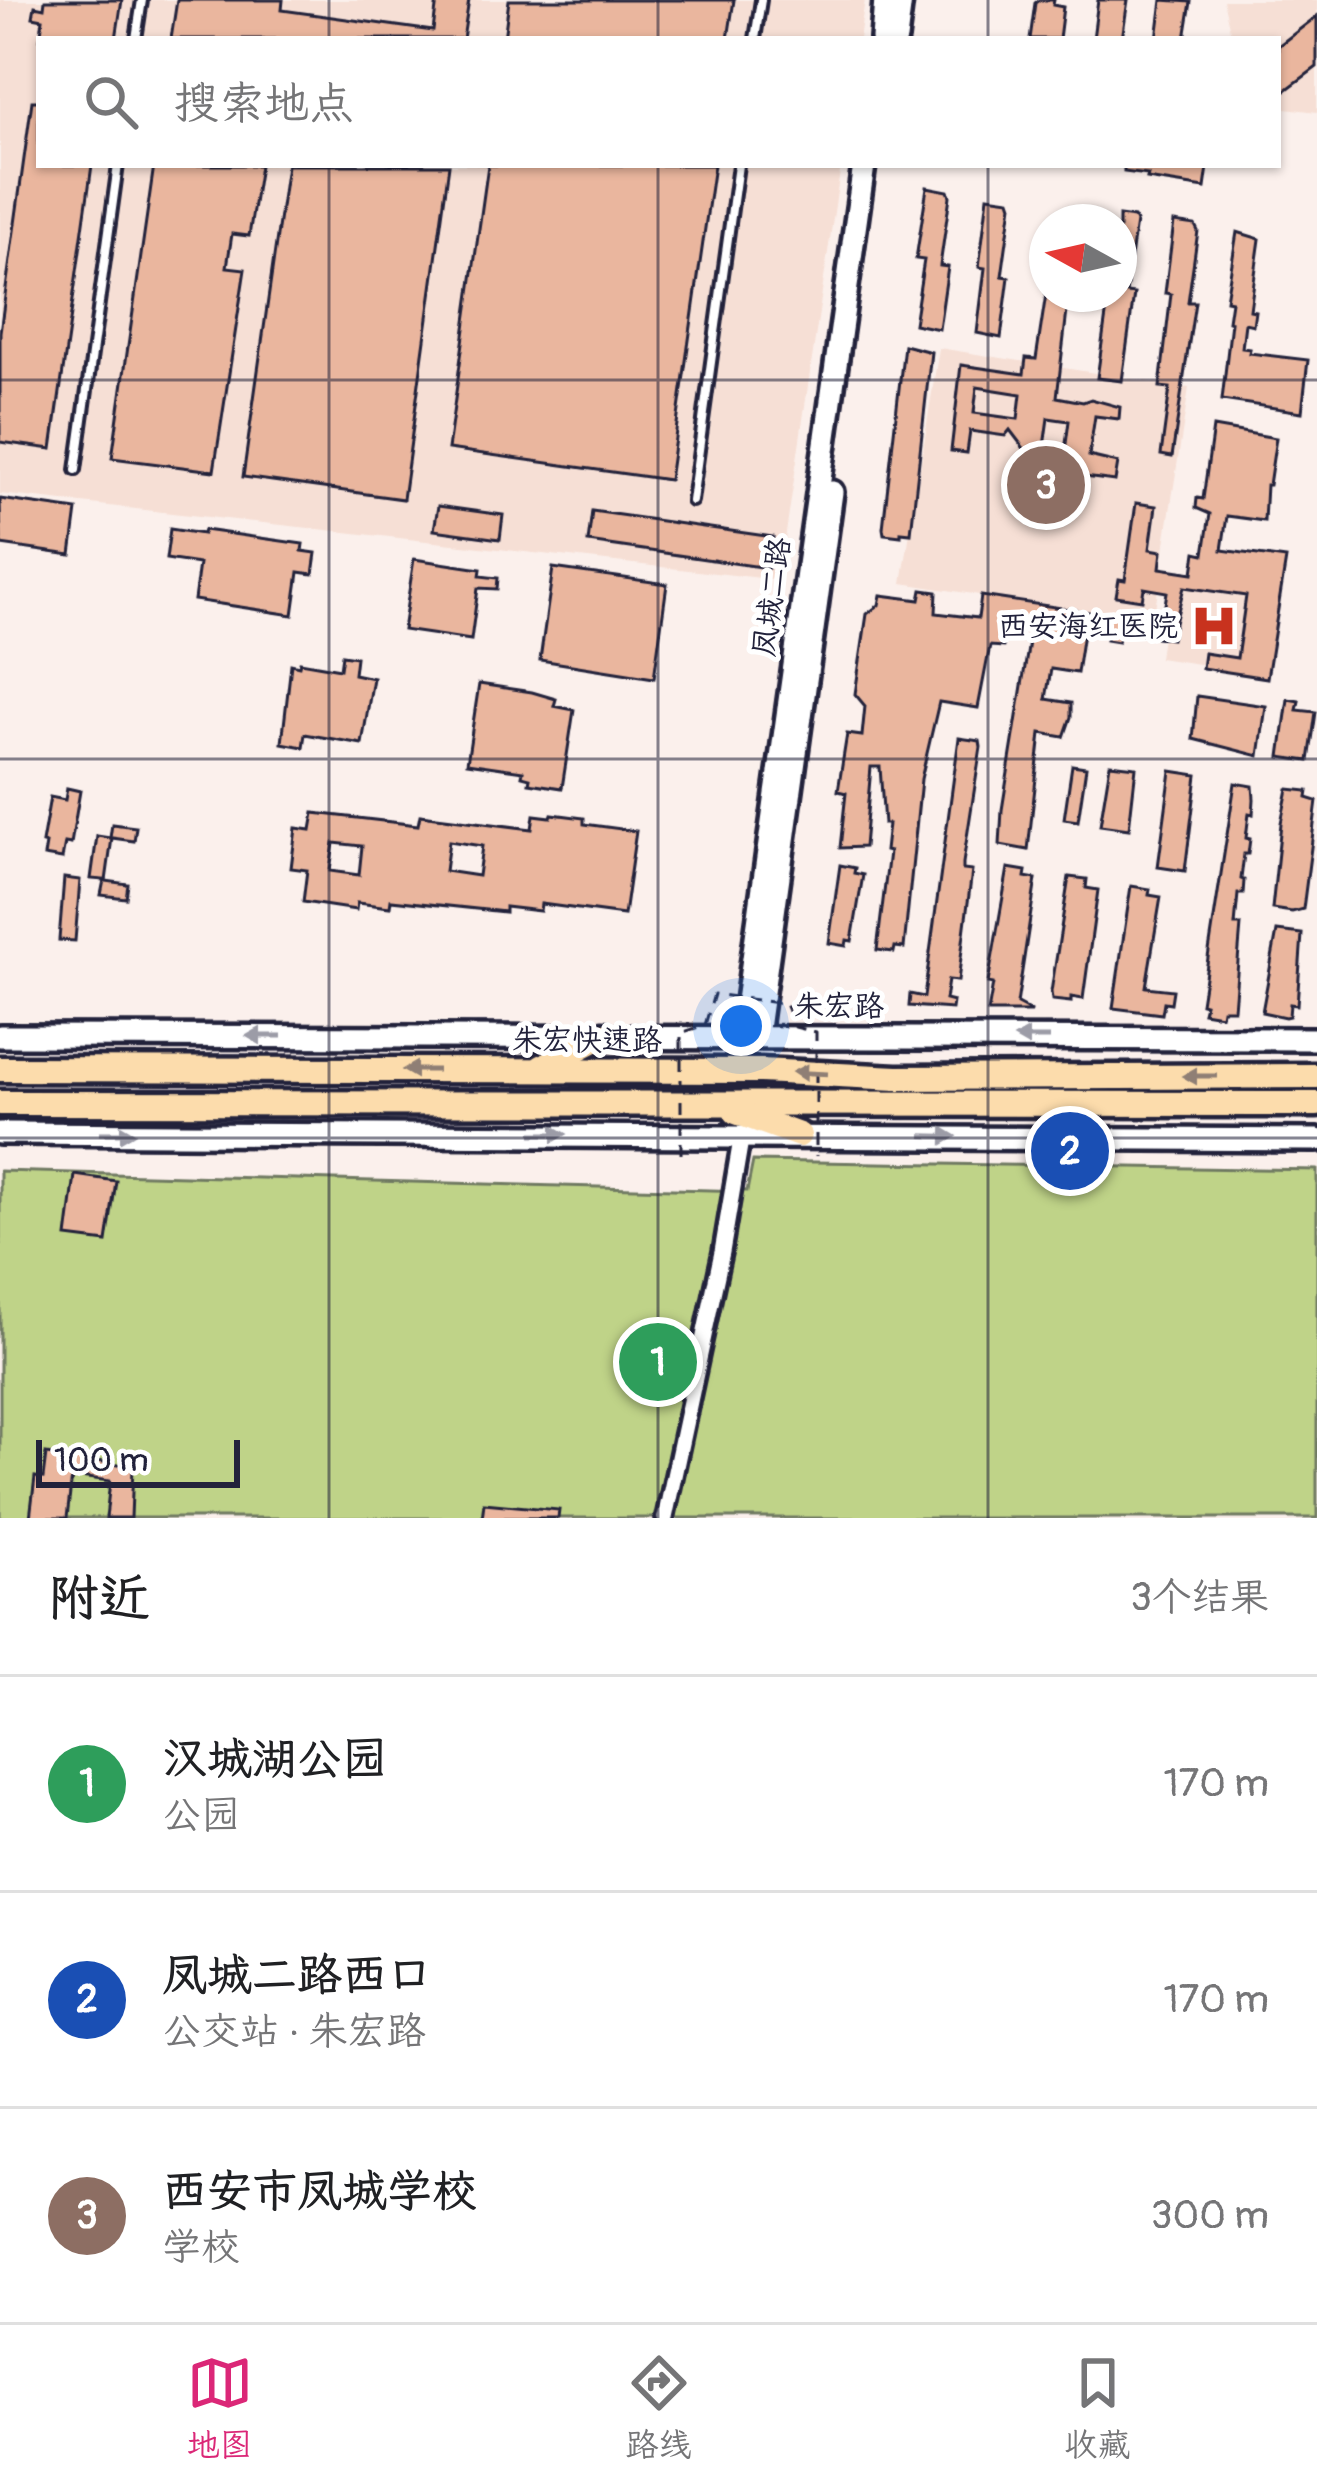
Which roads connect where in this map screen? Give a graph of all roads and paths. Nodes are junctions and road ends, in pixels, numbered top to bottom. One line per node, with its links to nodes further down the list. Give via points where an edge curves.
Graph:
1 (142, 0): 5 (lane)
2 (761, 0): 6 (lane)
3 (885, 0): 7 (main road)
4 (902, 0): 8 (main road)
5 (136, 36)
6 (755, 36)
7 (882, 36)
8 (896, 36)
9 (118, 168): 13 (lane)
10 (738, 168): 14 (lane)
11 (864, 168): 17 (main road, 凤城二路)
12 (878, 168): 17 (main road, 凤城二路)
13 (76, 470)
14 (692, 501)
15 (604, 1035): 16 (main road, 朱宏路, one-way to 16); 17 (main road, 朱宏路); 20 (highway)
16 (0, 1036)
17 (749, 1037): 18 (main road, 朱宏路, one-way to 17)
18 (1317, 1040)
19 (0, 1069): 20 (highway, 朱宏快速路, one-way to 19)
20 (538, 1070): 21 (highway, 朱宏快速路, one-way to 20)
21 (1317, 1076)
22 (0, 1102): 24 (highway)
23 (1317, 1104): 24 (highway)
24 (716, 1106): 27 (highway)
25 (0, 1133): 26 (main road, one-way to 26)
26 (742, 1134): 27 (main road); 31 (street)
27 (800, 1135): 28 (main road, one-way to 28)
28 (1317, 1140)
29 (681, 1154): 30 (path, bridge, via 681,1033 705,1025 714,994 785,1004 795,1027 816,1032)
30 (816, 1156)
31 (665, 1518)

